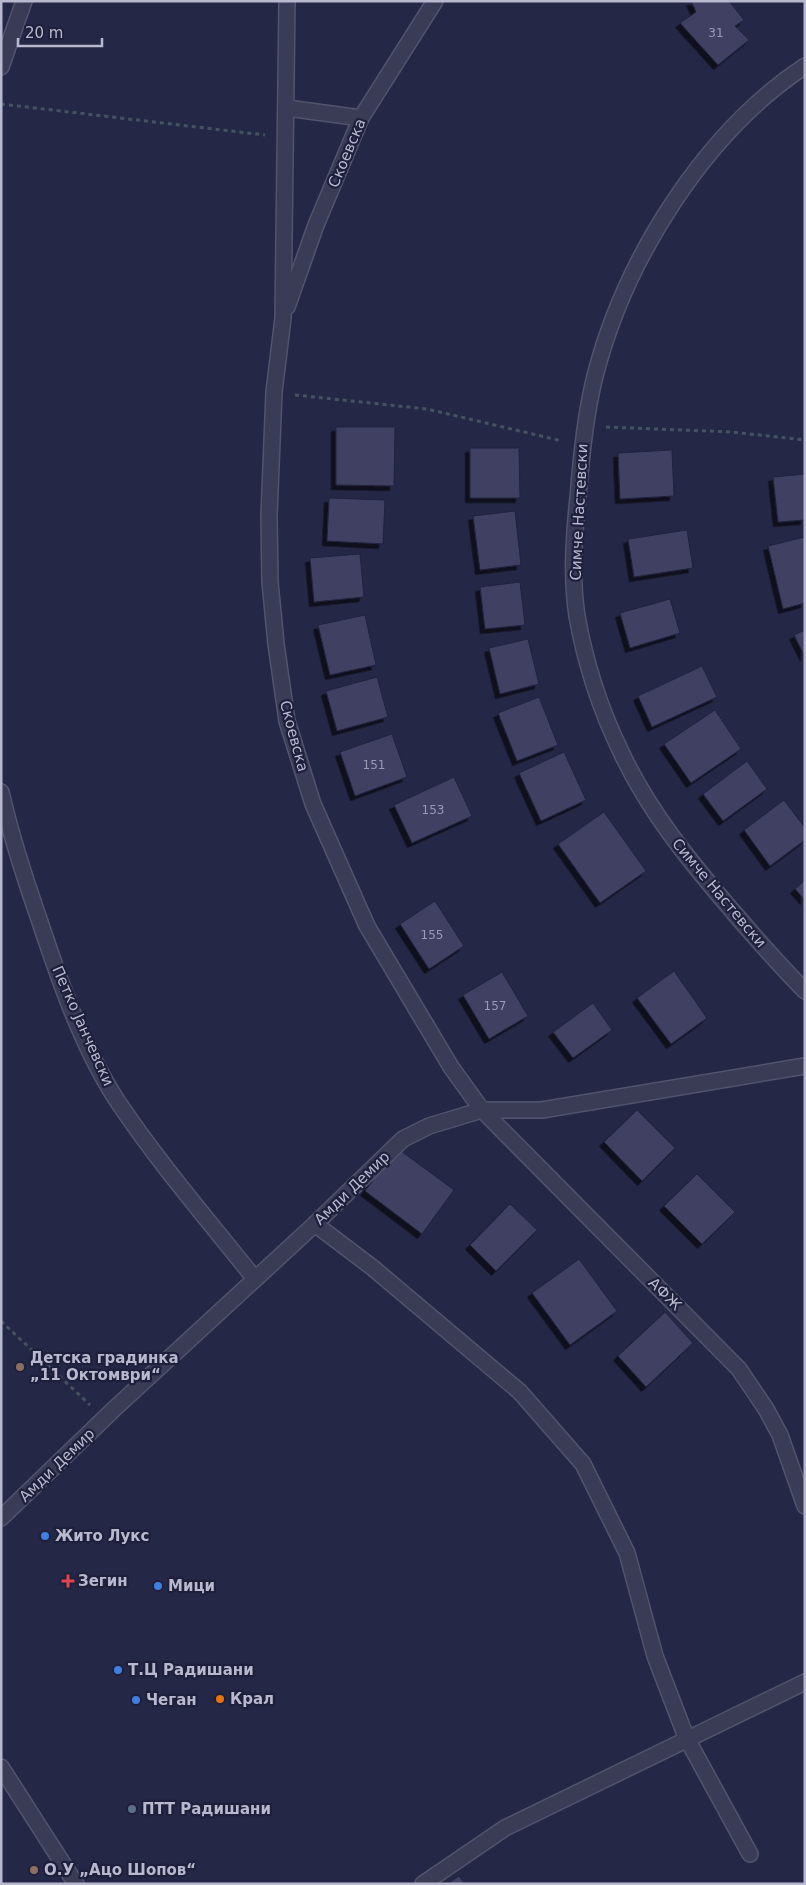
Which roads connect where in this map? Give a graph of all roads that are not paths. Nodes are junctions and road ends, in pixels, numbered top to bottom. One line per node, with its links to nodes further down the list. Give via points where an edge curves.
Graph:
1 (24, 1): 5 (street)
2 (287, 1): 6 (street, Скоевска)
3 (435, 1): 7 (street, Скоевска)
4 (805, 66): 10 (street, Симче Настевски, via 738,122 695,172 633,272 596,374 585,426 574,570 577,615 599,697 621,752 647,803 694,865)
5 (1, 67)
6 (287, 108): 7 (street); 8 (street, Скоевска)
7 (361, 118): 8 (street, Скоевска, via 316,225)
8 (283, 318): 12 (street, Скоевска, via 274,392 269,516 270,582 287,721 313,804 367,926 446,1060)
9 (1, 792): 14 (street, Петко Јанчевски, via 10,833 47,943 68,1002 94,1058 116,1098 140,1131)
10 (805, 991)
11 (805, 1066): 12 (street, Амди Демир, via 542,1110)
12 (482, 1110): 13 (street, Амди Демир, via 429,1126 403,1139); 15 (street, АФЖ, via 739,1369 780,1436)
13 (315, 1224): 14 (street, Амди Демир); 18 (street, via 373,1268 520,1392 583,1464 627,1552 655,1656)
14 (255, 1279): 16 (street, Амди Демир)
15 (805, 1506)
16 (1, 1518)
17 (805, 1682): 18 (street)
18 (686, 1738): 20 (street); 22 (street, via 505,1828)
19 (1, 1767): 21 (street)
20 (750, 1854)
21 (76, 1884)
22 (423, 1884)

